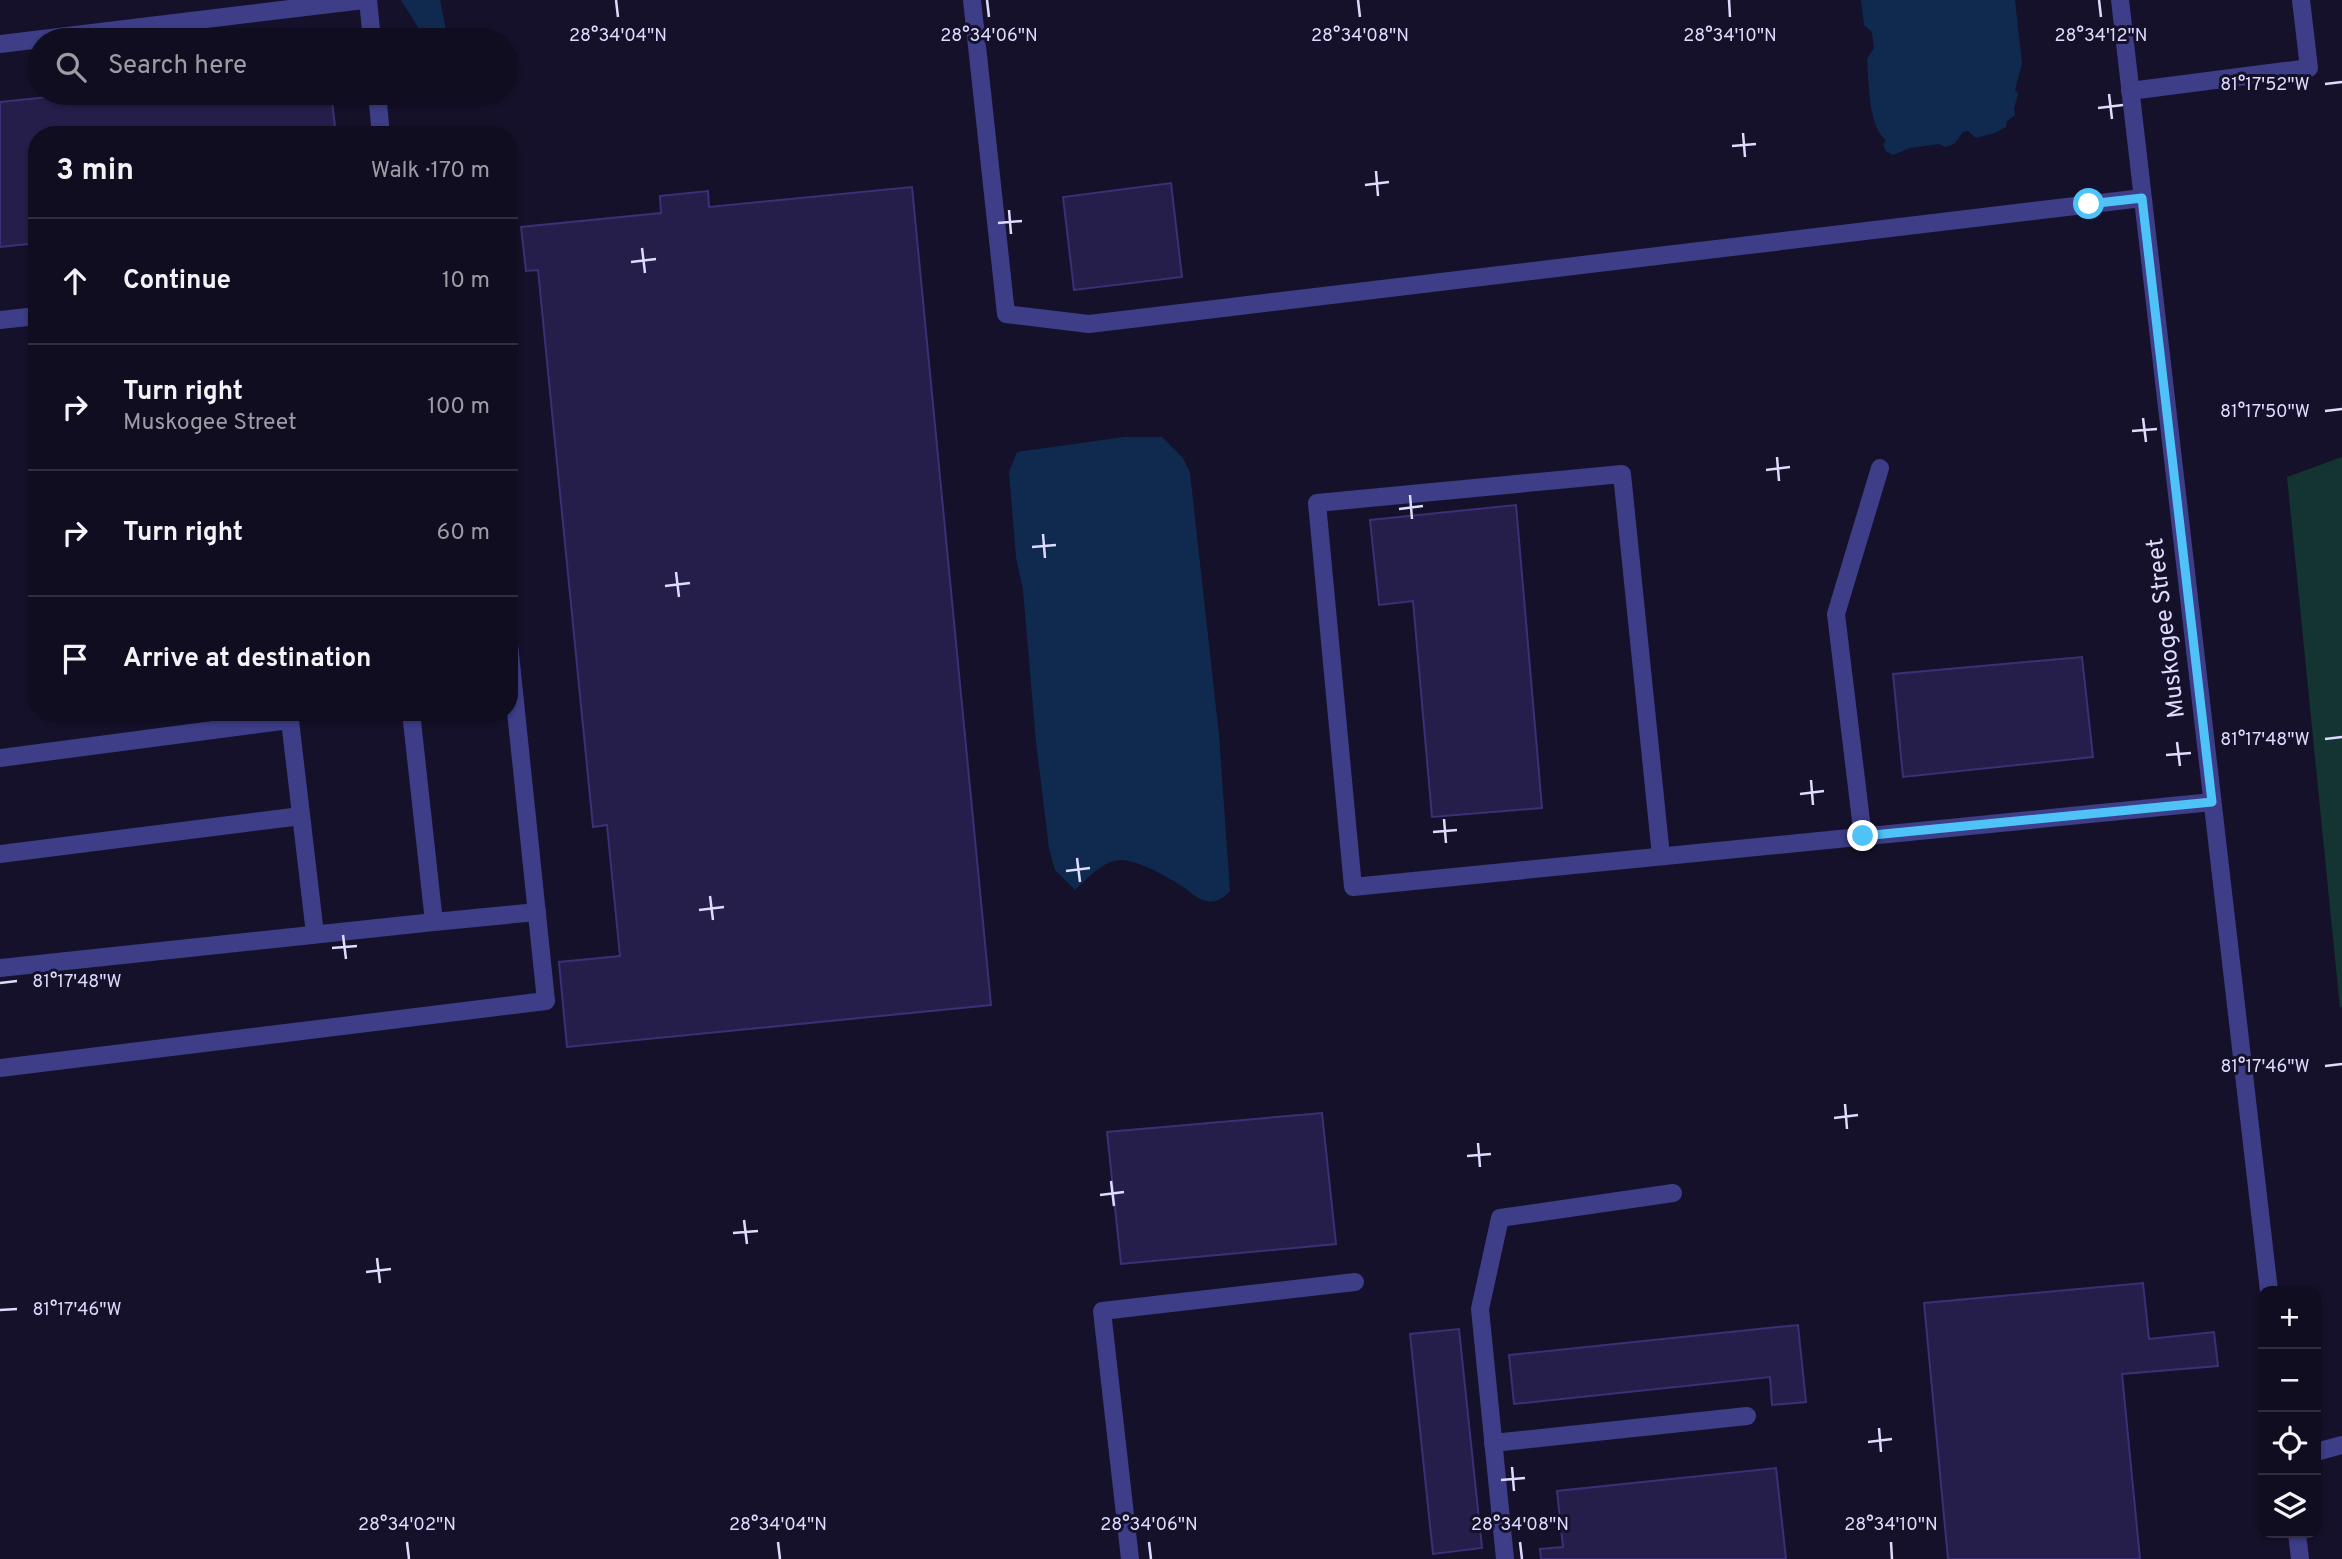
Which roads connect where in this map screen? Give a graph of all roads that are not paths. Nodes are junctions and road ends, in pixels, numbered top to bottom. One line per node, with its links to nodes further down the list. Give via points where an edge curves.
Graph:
1 (366, 0): 5 (street); 6 (street)
2 (972, 0): 12 (street, via 1006,314 1089,324)
3 (2120, 0): 9 (street, Muskogee Street)
4 (2301, 0): 9 (street, via 2309,68)
5 (133, 28)
6 (370, 28)
7 (28, 41): 8 (street)
8 (0, 44)
9 (2130, 91): 12 (street, Muskogee Street)
10 (378, 105): 11 (street)
11 (380, 126)
12 (2142, 198): 21 (street, Muskogee Street)
13 (28, 317): 14 (street)
14 (0, 320)
15 (1880, 468): 23 (street, via 1836,614)
16 (255, 721): 20 (street)
17 (290, 721): 22 (street)
18 (412, 721): 27 (street)
19 (517, 721): 26 (street)
20 (0, 758)
21 (2212, 802): 23 (street); 33 (street, Muskogee Street)
22 (301, 816): 24 (street); 28 (street)
23 (1863, 836): 25 (street)
24 (0, 854)
25 (1661, 856): 25 (street, via 1353,887 1317,503 1622,474)
26 (537, 912): 27 (street); 30 (street, via 546,1002)
27 (434, 922): 28 (street)
28 (315, 934): 29 (street)
29 (0, 968)
30 (0, 1068)
31 (1673, 1193): 35 (street, via 1500,1218 1480,1309)
32 (1355, 1282): 39 (street, via 1102,1311)
33 (2268, 1286)
34 (1747, 1416): 35 (street)
35 (1493, 1443): 40 (street)
36 (2342, 1445): 37 (street)
37 (2321, 1451)
38 (2298, 1538): 41 (street)
39 (1130, 1559)
40 (1505, 1559)
41 (2300, 1559)

